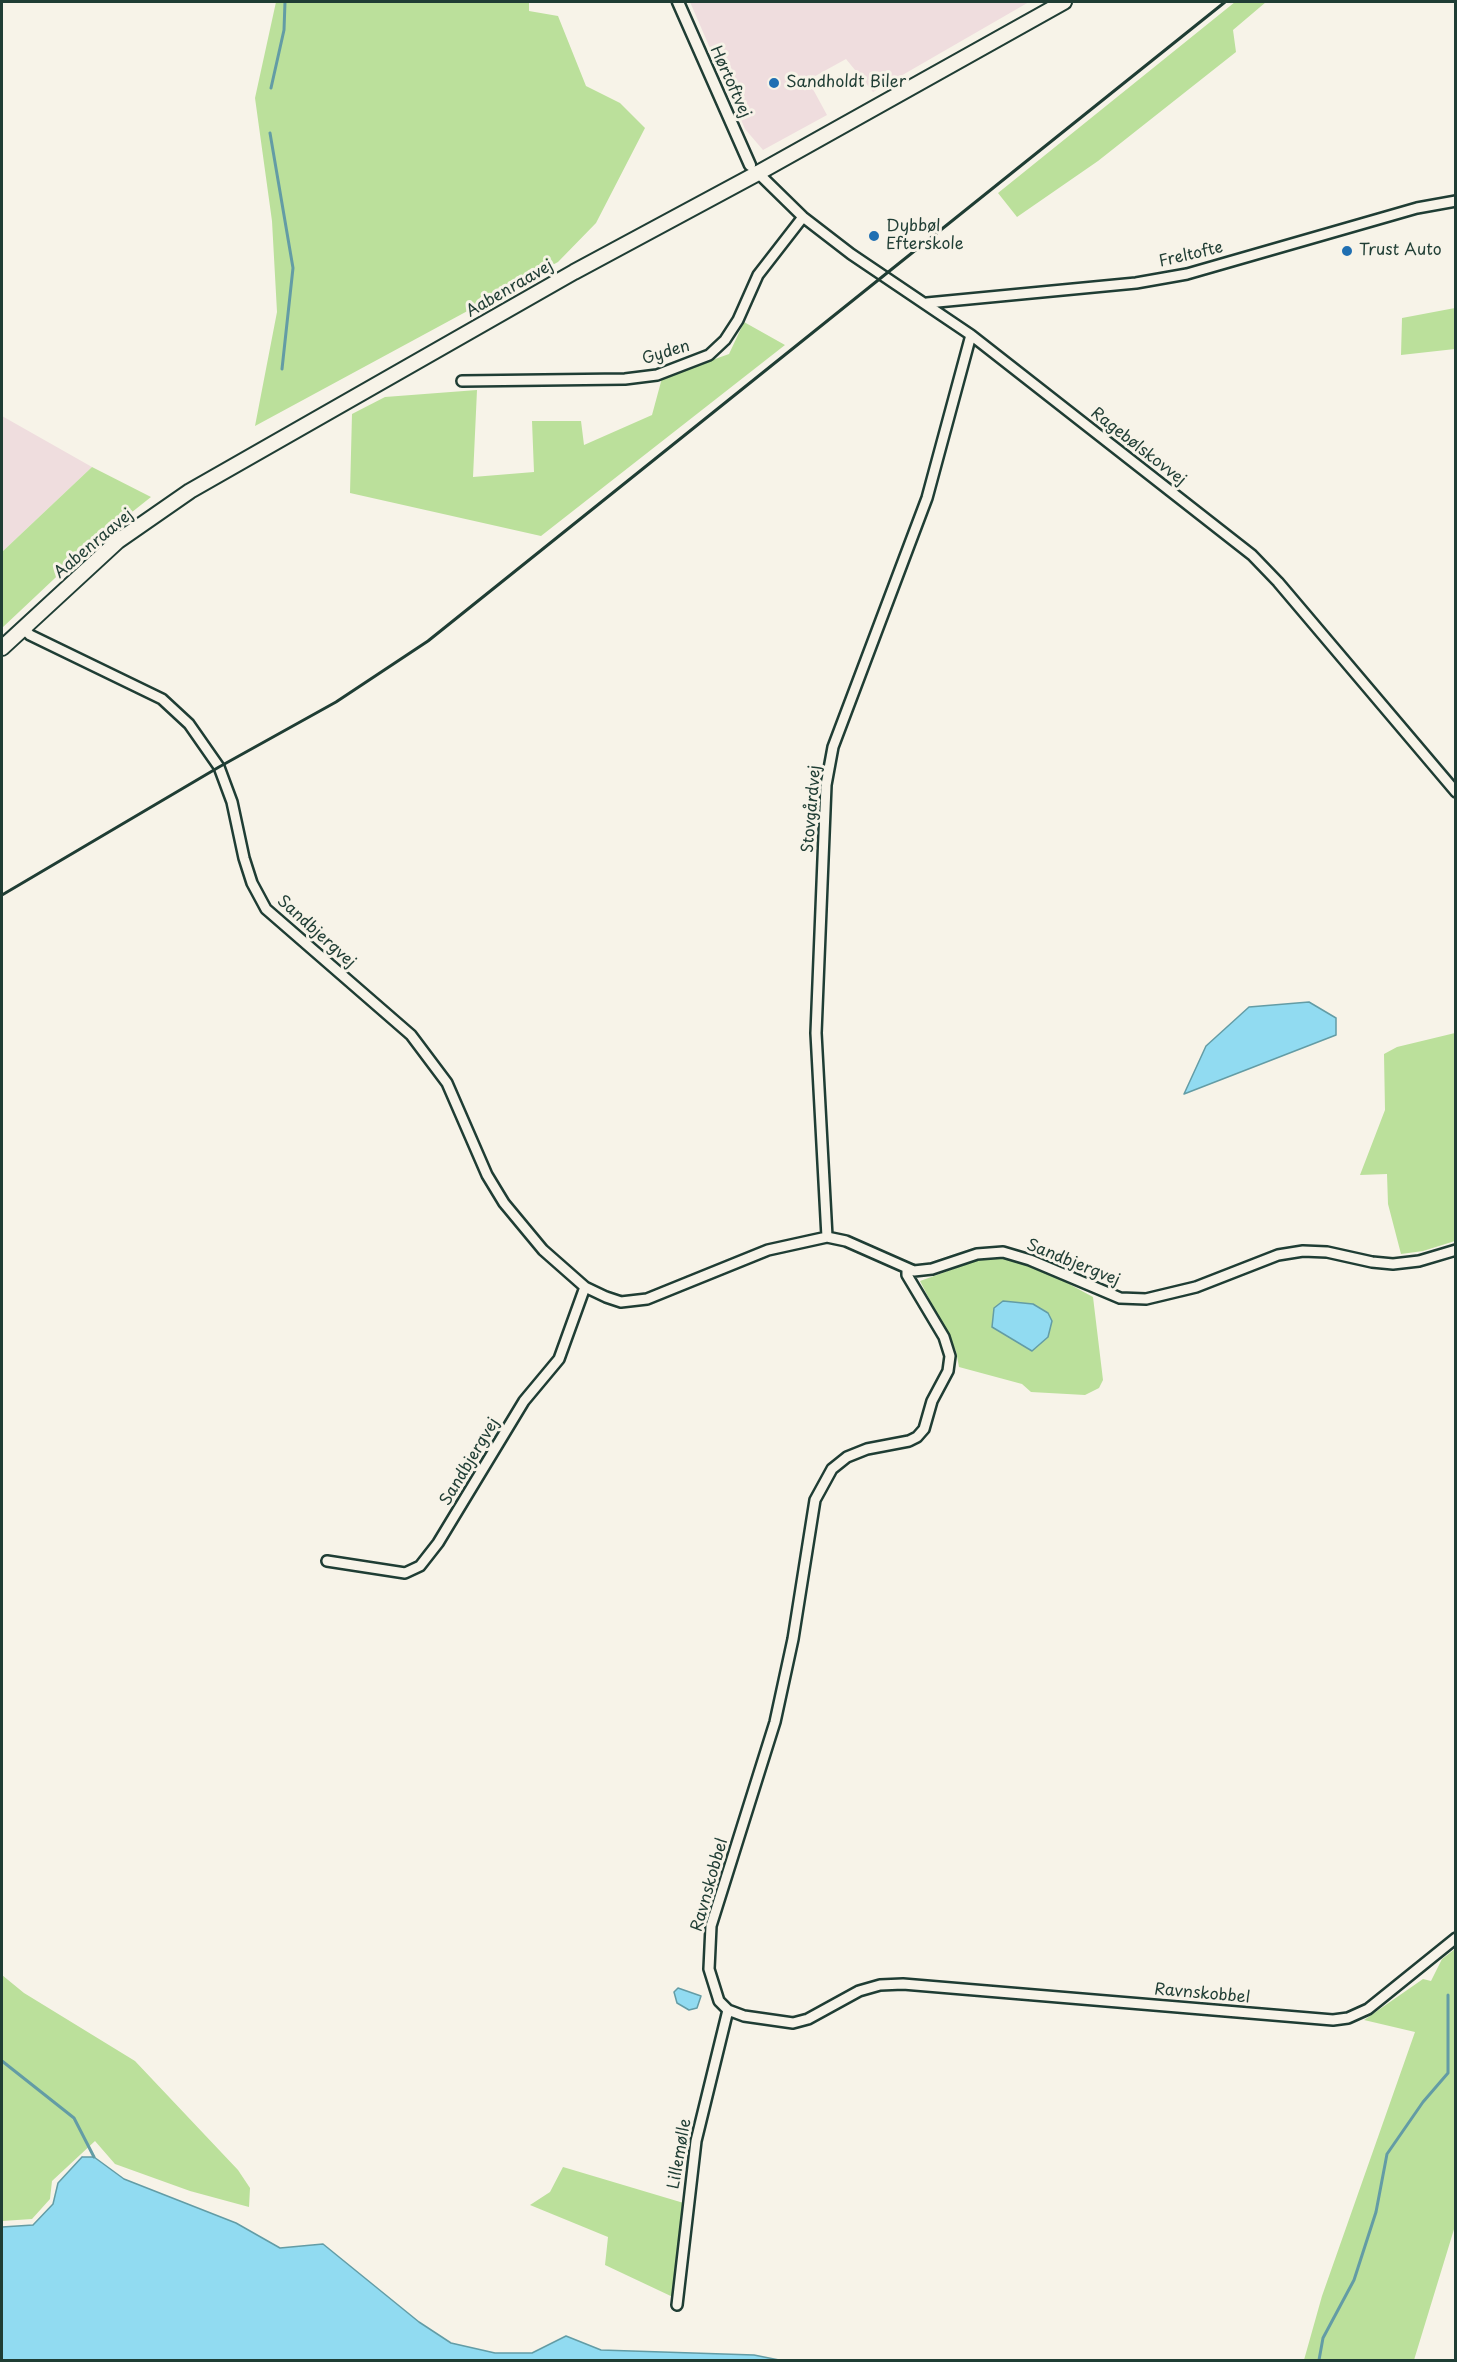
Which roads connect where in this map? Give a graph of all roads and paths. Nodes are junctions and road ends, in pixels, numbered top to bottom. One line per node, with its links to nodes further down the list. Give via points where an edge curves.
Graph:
1 (678, 2): 3 (street, Hørtoftvej)
2 (1064, 2): 3 (main road, Aabenraavej)
3 (754, 169): 5 (street, Ragebølskovvej); 9 (main road, Aabenraavej, via 190,491 118,541)
4 (1455, 201): 6 (street, Freltofte, via 1417,208 1187,274 1136,283)
5 (802, 216): 6 (street, Ragebølskovvej); 8 (street, Gyden, via 758,275 725,340 709,355 657,375 625,379)
6 (927, 303): 7 (street, Ragebølskovvej)
7 (971, 334): 11 (street, Ragebølskovvej, via 1252,555); 12 (street, Stovgårdvej, via 927,498 833,747 826,784 816,1033)
8 (462, 381)
9 (22, 628): 10 (main road, Aabenraavej); 15 (street, Sandbjergvej, via 162,699 189,724 219,767 232,802 249,875 266,909 411,1035 447,1083 504,1203 543,1250)
10 (2, 648)
11 (1455, 792)
12 (827, 1237): 14 (street, Sandbjergvej, via 846,1241); 15 (street, Sandbjergvej, via 768,1250 635,1302 621,1302)
13 (1455, 1250): 14 (street, Sandbjergvej, via 1393,1264 1303,1251 1278,1255 1196,1287 1146,1299 1120,1298 1003,1252 977,1254 932,1269)
14 (907, 1270): 18 (street, Ravnskobbel, via 944,1337 950,1356 948,1371 917,1437 847,1457 828,1475 815,1500 775,1722 711,1926 709,1969 719,2001)
15 (585, 1287): 16 (street, Sandbjergvej, via 559,1359 524,1401 420,1566 405,1573)
16 (327, 1561)
17 (1455, 1938): 18 (street, Ravnskobbel, via 1368,2009 1333,2020 903,1984 859,1991 793,2023)
18 (728, 2010): 19 (street, Lillemølle, via 688,2187)
19 (677, 2305)

